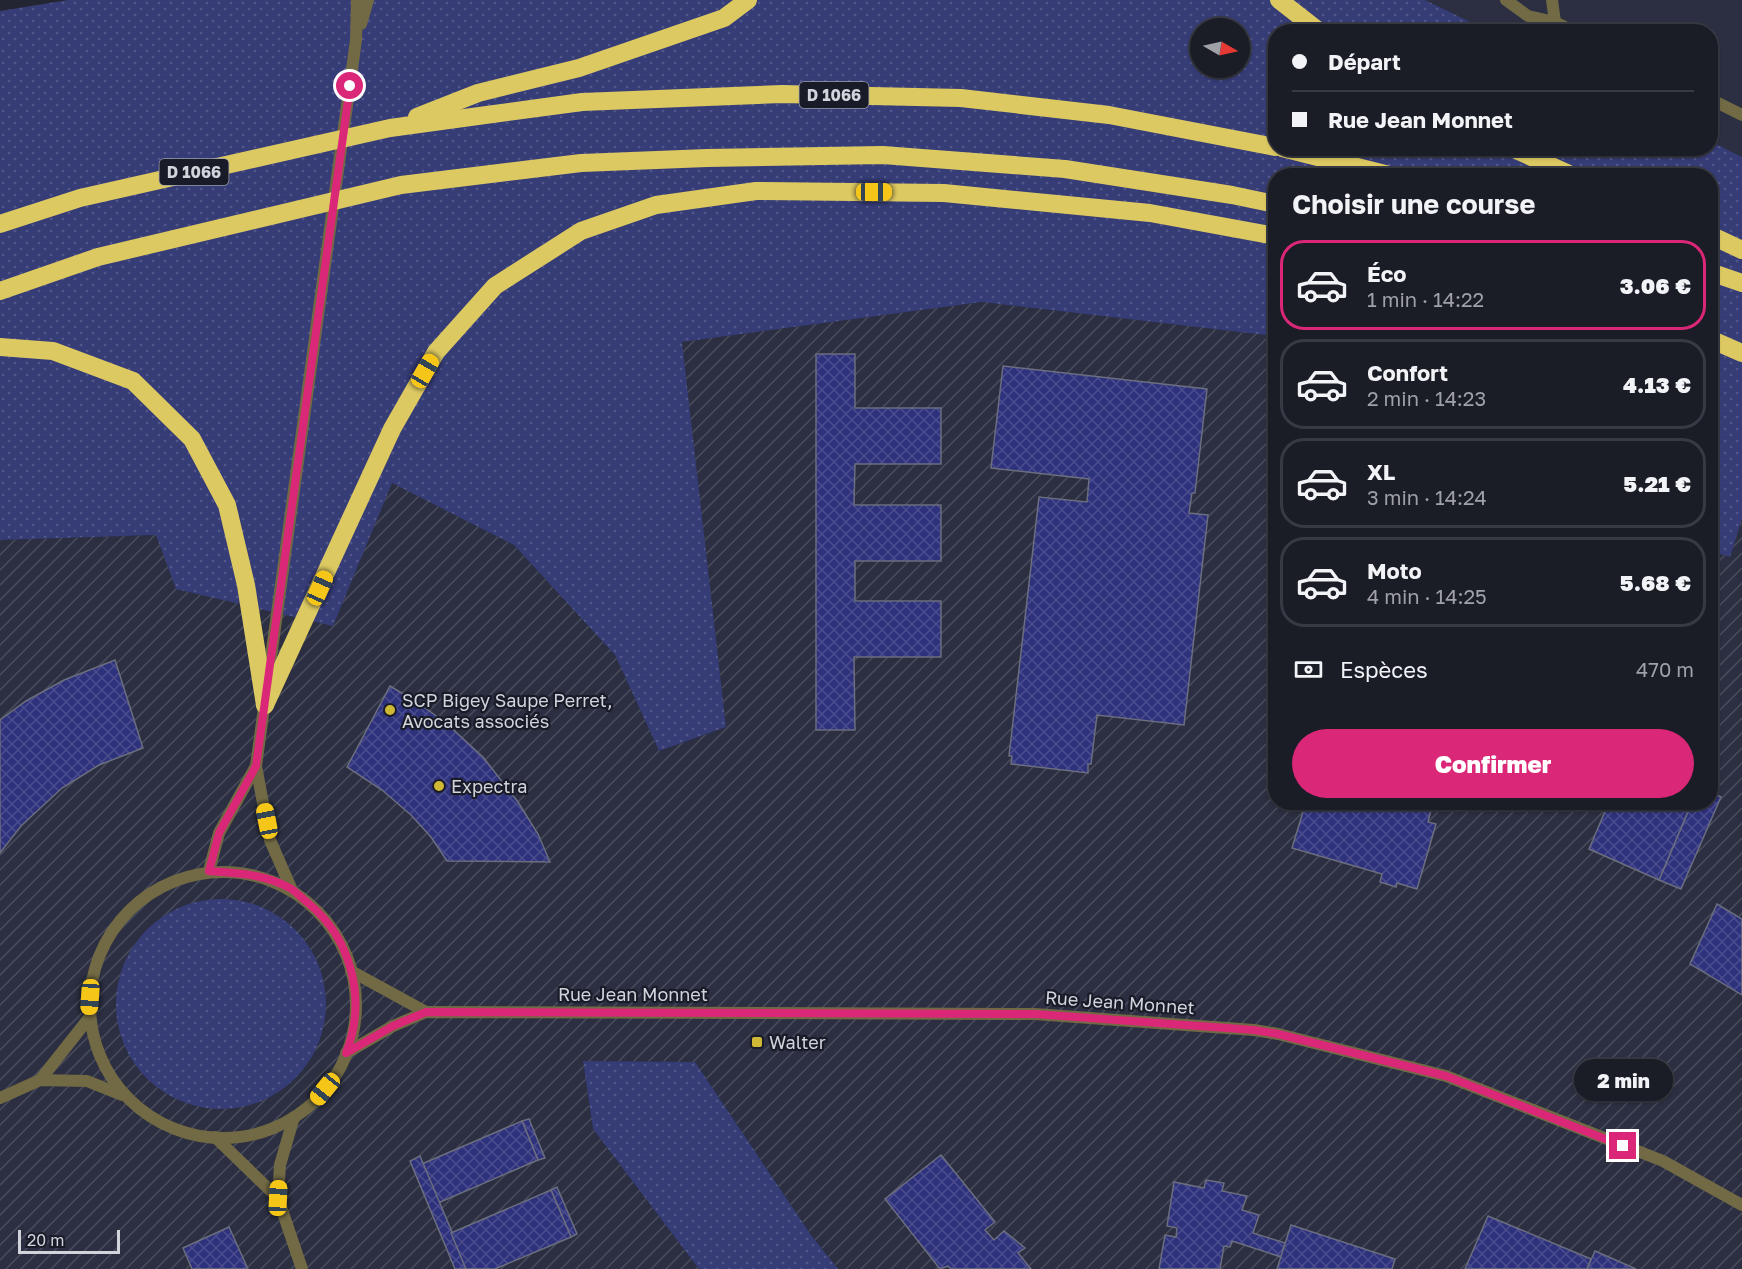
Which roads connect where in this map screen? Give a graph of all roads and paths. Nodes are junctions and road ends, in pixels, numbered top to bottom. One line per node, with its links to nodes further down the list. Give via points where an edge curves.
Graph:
1 (357, 0): 10 (street)
2 (368, 0): 10 (street)
3 (748, 0): 13 (highway, via 724,18 579,68 478,93)
4 (1279, 0): 8 (highway)
5 (1506, 0): 7 (street, via 1528,16)
6 (1552, 0): 7 (street)
7 (1556, 22): 9 (street)
8 (1310, 24)
9 (1560, 24)
10 (356, 40): 30 (street)
11 (1718, 103): 12 (street)
12 (1742, 115)
13 (390, 128): 14 (highway, D 1066, via 582,102 806,94 961,98 1109,115); 20 (highway, D 1066, via 80,198)
14 (1268, 146)
15 (1314, 156): 17 (highway)
16 (1529, 156): 18 (highway)
17 (1362, 168)
18 (1556, 168)
19 (1268, 203): 26 (highway, via 1065,169 883,155 581,163 401,185 98,257)
20 (0, 224)
21 (1268, 235): 30 (highway, via 1150,213 944,193 756,191 656,205 581,231 495,286 436,352 392,429)
22 (1718, 240): 23 (highway)
23 (1742, 250)
24 (1718, 275): 25 (highway)
25 (1742, 283)
26 (0, 291)
27 (1718, 342): 29 (highway)
28 (0, 347): 30 (highway, via 53,351 133,381 192,439 226,504 246,585)
29 (1742, 353)
30 (265, 705): 31 (street)
31 (256, 766): 32 (street, via 219,833); 33 (street, via 270,840)
32 (209, 871): 33 (street, via 251,873); 36 (street, via 169,882 133,904 107,937 95,967)
33 (291, 888): 34 (street, via 323,915 346,951)
34 (351, 971): 35 (street, Rue Jean Monnet); 37 (street, via 356,1002 354,1033)
35 (426, 1012): 37 (street, Rue Jean Monnet); 44 (street, Rue Jean Monnet, via 1035,1014 1254,1030 1446,1076 1663,1161)
36 (89, 1018): 38 (street); 39 (street, via 100,1059)
37 (346, 1053): 41 (street, via 338,1073 312,1105)
38 (40, 1080): 39 (street, via 87,1081); 40 (street)
39 (122, 1095): 42 (street, via 155,1121 194,1136)
40 (0, 1098)
41 (294, 1117): 42 (street, via 277,1128 236,1139); 43 (street, via 280,1165)
42 (215, 1137): 43 (street)
43 (278, 1198): 45 (street)
44 (1742, 1205)
45 (302, 1269)

